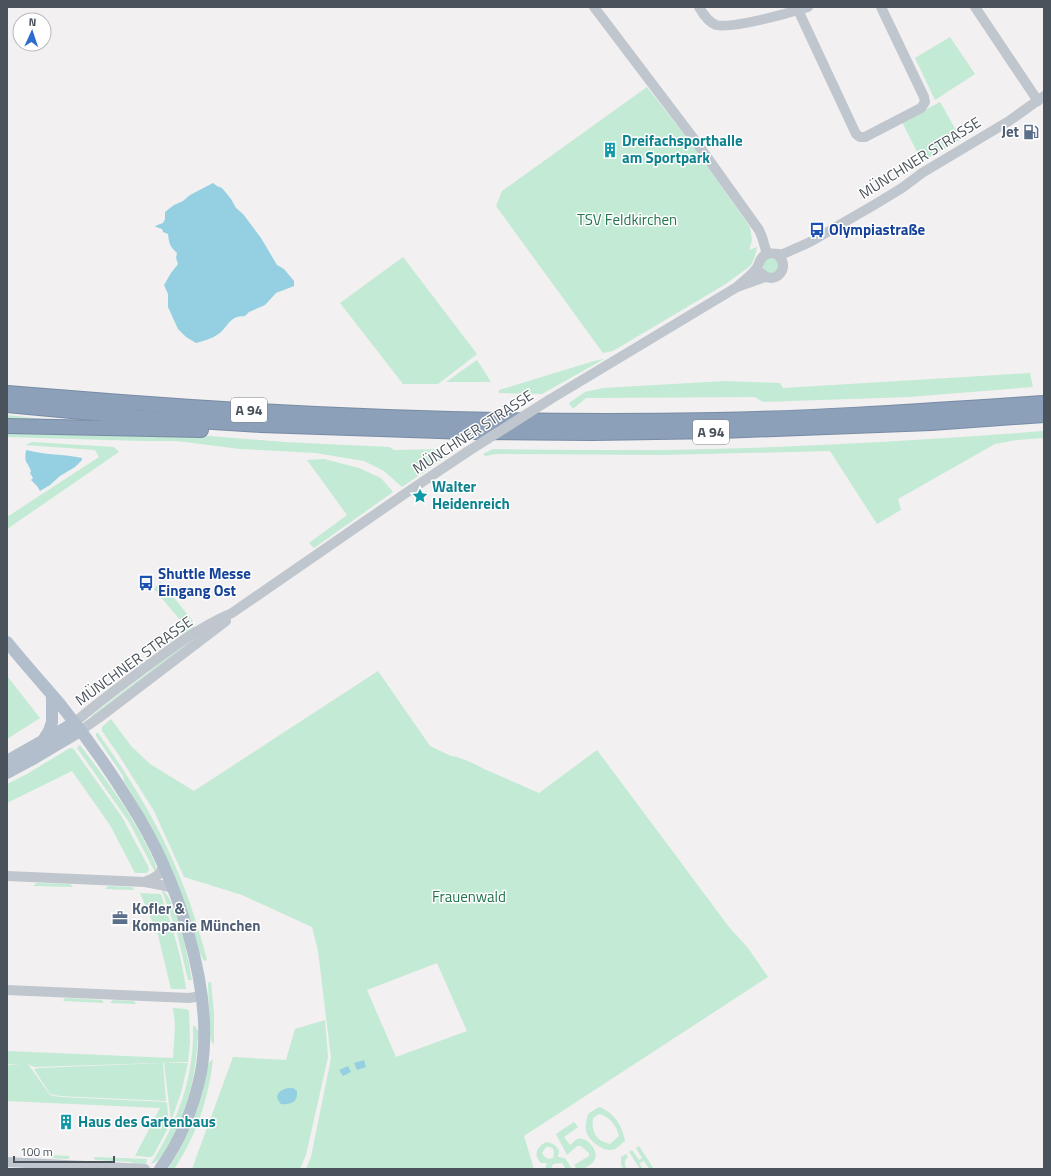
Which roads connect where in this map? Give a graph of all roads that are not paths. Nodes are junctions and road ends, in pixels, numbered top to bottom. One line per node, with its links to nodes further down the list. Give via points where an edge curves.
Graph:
1 (594, 7): 8 (street, via 694,139 758,230)
2 (699, 7): 5 (street, via 707,19 715,24 728,26)
3 (881, 7): 5 (street, via 925,102 921,108 865,137 856,134)
4 (975, 7): 6 (street)
5 (803, 8)
6 (1041, 98): 7 (street, MÜNCHNER STRASSE, via 902,188)
7 (810, 242): 9 (street, MÜNCHNER STRASSE); 10 (street, MÜNCHNER STRASSE)
8 (767, 254): 9 (street, MÜNCHNER STRASSE); 11 (street, MÜNCHNER STRASSE, via 761,258)
9 (778, 255): 10 (street)
10 (783, 264): 12 (street, MÜNCHNER STRASSE, via 782,272 778,276)
11 (758, 266): 12 (street); 13 (street, MÜNCHNER STRASSE)
12 (765, 277): 13 (street, MÜNCHNER STRASSE)
13 (737, 287): 22 (street, MÜNCHNER STRASSE, bridge, via 467,452 232,613 178,643 104,698)
14 (11, 392): 15 (highway, A 94, via 269,412 479,420 716,420 832,416)
15 (1044, 403)
16 (7, 405): 18 (highway, A 94)
17 (1044, 415): 18 (highway, A 94, via 822,428 592,433)
18 (262, 425): 19 (highway, via 237,430)
19 (7, 426)
20 (7, 642): 21 (main road)
21 (52, 696): 22 (main road); 23 (main road, via 52,722)
22 (77, 727): 23 (main road); 25 (main road, via 33,759); 26 (main road, via 130,803)
23 (42, 742): 24 (main road)
24 (7, 760)
25 (7, 773)
26 (163, 864): 28 (street, via 159,875); 29 (main road)
27 (7, 876): 28 (street)
28 (145, 882): 29 (street)
29 (173, 890): 31 (main road, via 186,926)
30 (7, 990): 31 (street, via 189,998)
31 (202, 996): 34 (main road, via 204,1042 201,1071 187,1121)
32 (7, 1162): 33 (street)
33 (145, 1169)
34 (160, 1169)

